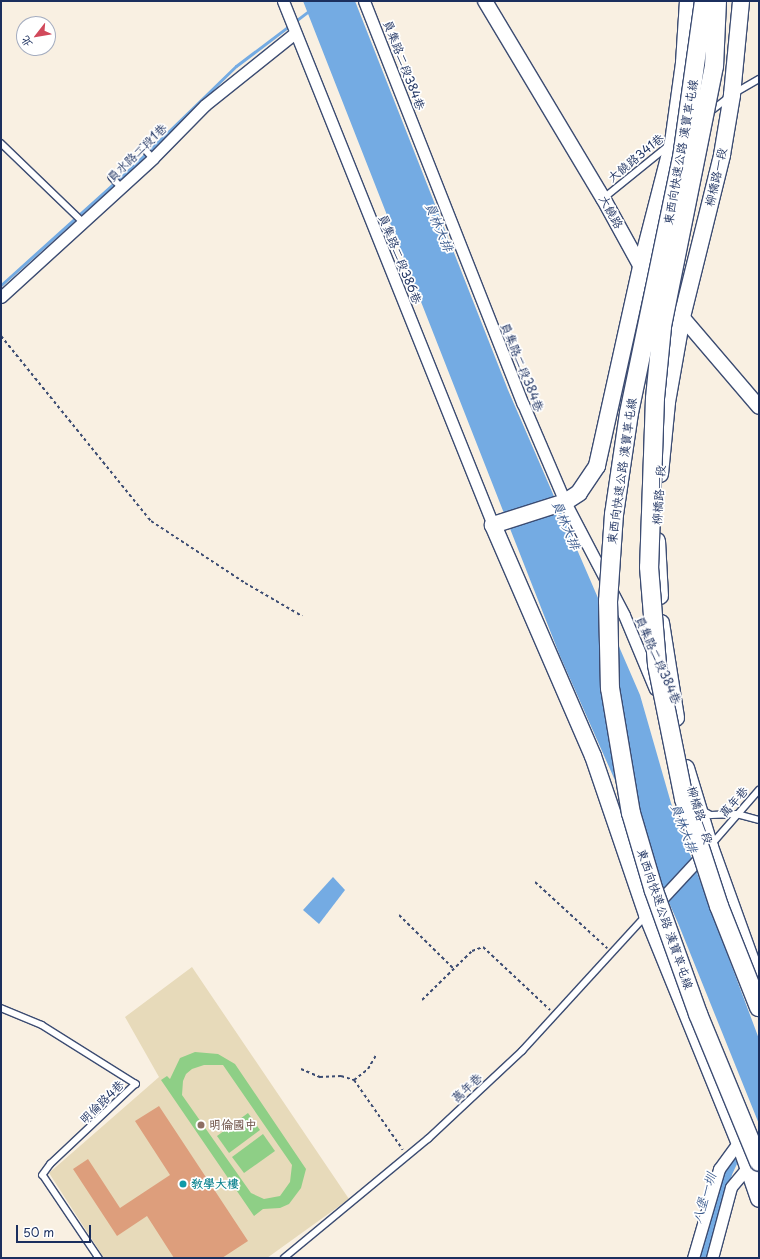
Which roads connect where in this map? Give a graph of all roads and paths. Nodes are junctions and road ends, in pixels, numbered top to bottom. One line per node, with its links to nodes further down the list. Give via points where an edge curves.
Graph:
1 (283, 1): 8 (street, 員集路二段386巷)
2 (364, 1): 24 (street, 員集路二段384巷, via 523,404)
3 (485, 1): 17 (street, 大饒路)
4 (688, 1): 11 (main road, via 684,63)
5 (704, 1): 49 (highway, 東西向快速公路 漢寶草屯線, bridge, via 682,157 628,413 614,514 608,601 610,688 631,813 654,891)
6 (718, 1): 40 (highway, 東西向快速公路 漢寶草屯線, bridge, via 714,66 662,327 655,398 649,567 657,665 684,799 719,906)
7 (741, 1): 10 (main road, 柳橋路一段)
8 (295, 32): 14 (street, 員水路二段1巷, via 205,105); 25 (street, 員集路二段386巷)
9 (759, 79): 10 (lane, 大饒路341巷)
10 (732, 95): 11 (lane, 大饒路341巷); 21 (main road, 柳橋路一段, via 722,155)
11 (673, 142): 17 (lane, 大饒路341巷); 19 (main road)
12 (1, 143): 18 (lane)
13 (143, 147): 14 (lane)
14 (153, 158): 16 (street, 員水路二段1巷)
15 (112, 177): 16 (lane)
16 (121, 187): 18 (street, 員水路二段1巷)
17 (603, 198): 19 (street, 大饒路)
18 (83, 222): 20 (street, 員水路二段1巷)
19 (641, 267): 21 (street, 大饒路); 24 (main road, via 597,466 579,492)
20 (1, 297)
21 (682, 318): 23 (street, 大饒路); 27 (main road, 柳橋路一段, via 667,402 657,530 661,620)
22 (1, 336): 26 (path, via 151,521 239,579)
23 (759, 407)
24 (565, 502): 25 (main road); 27 (street, 員集路二段384巷, via 624,615 663,706)
25 (493, 526): 35 (main road, via 593,756)
26 (302, 616)
27 (678, 732): 29 (main road, 柳橋路一段)
28 (759, 790): 30 (lane, 萬年巷)
29 (696, 807): 30 (lane, via 711,815); 32 (main road, 柳橋路一段)
30 (737, 814): 31 (lane); 32 (lane, 萬年巷)
31 (759, 820)
32 (710, 847): 35 (street); 38 (main road, 柳橋路一段)
33 (535, 882): 36 (path)
34 (399, 915): 37 (path)
35 (647, 915): 36 (lane, 萬年巷); 46 (main road)
36 (612, 953): 42 (lane, 萬年巷)
37 (454, 969): 39 (path); 42 (path, via 472,951 483,947)
38 (759, 983)
39 (422, 1000)
40 (759, 1007)
41 (1, 1008): 51 (lane, 明倫路4巷, via 42,1025 136,1084 51,1164 43,1175)
42 (556, 1015): 47 (lane, 萬年巷, via 522,1051)
43 (376, 1056): 45 (path, via 368,1069)
44 (301, 1069): 45 (path, via 320,1077 341,1076)
45 (354, 1080): 47 (path)
46 (739, 1141): 49 (main road); 53 (street, via 719,1169)
47 (407, 1156): 52 (lane, 萬年巷)
48 (759, 1157): 49 (street)
49 (753, 1165): 50 (main road); 54 (street, via 732,1187)
50 (759, 1199)
51 (99, 1258)
52 (284, 1258)
53 (693, 1258)
54 (712, 1258)

